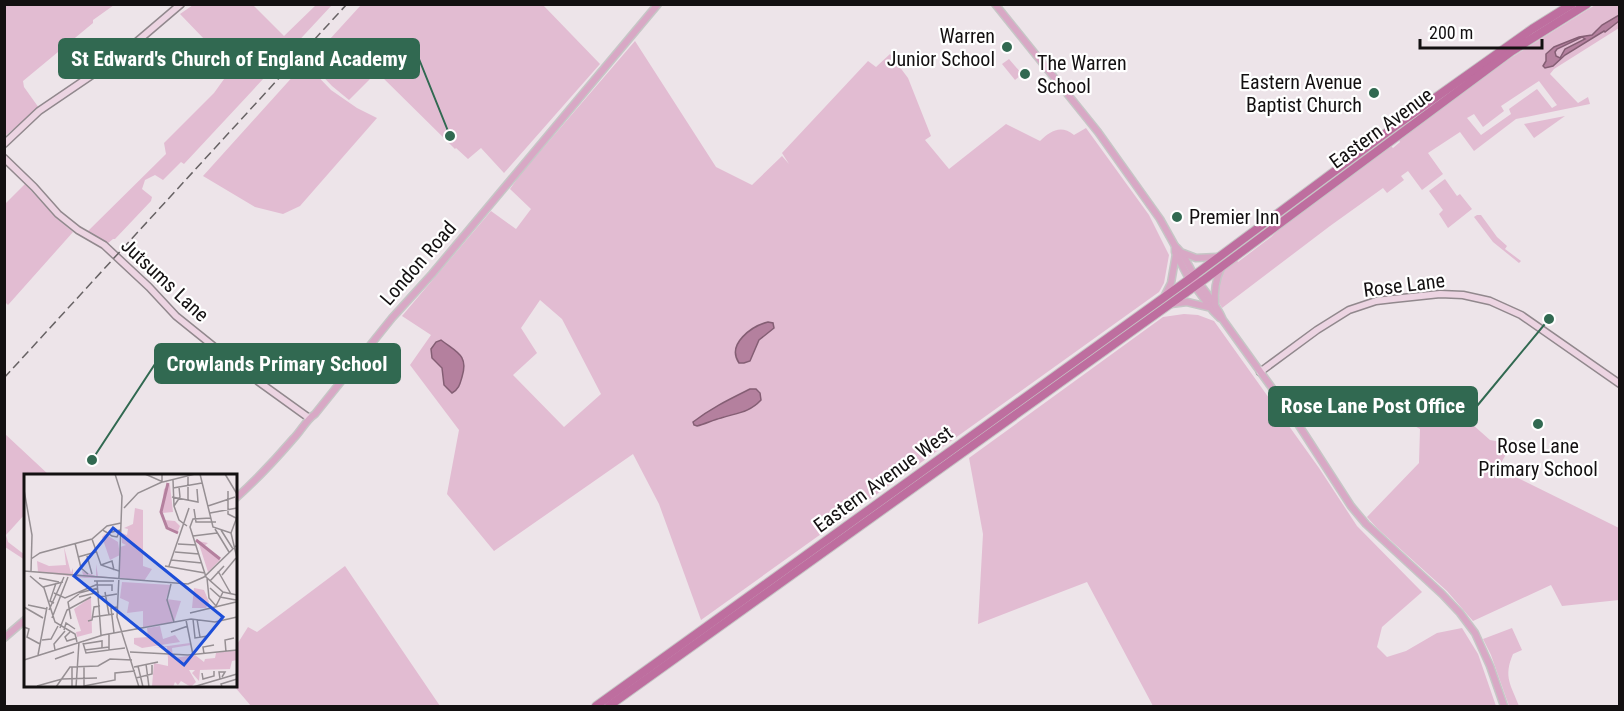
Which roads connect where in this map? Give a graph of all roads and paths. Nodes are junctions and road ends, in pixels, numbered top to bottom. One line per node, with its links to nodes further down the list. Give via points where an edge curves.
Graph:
1 (181, 4): 6 (street, via 120,56 39,111)
2 (658, 4): 19 (main road, London Road)
3 (995, 4): 9 (main road, via 1098,132 1153,208)
4 (1572, 4): 10 (highway, Eastern Avenue, via 1483,63)
5 (1587, 4): 8 (highway, Eastern Avenue, via 1512,51)
6 (4, 144)
7 (4, 158): 19 (street, Jutsums Lane, via 58,214 104,245 176,316)
8 (1316, 197): 11 (highway, Eastern Avenue); 12 (highway, via 1295,207)
9 (1177, 250): 10 (main road, via 1196,258); 12 (main road); 13 (main road, via 1171,283)
10 (1223, 254): 12 (highway, Eastern Avenue)
11 (1225, 263): 12 (highway, Eastern Avenue); 15 (main road, via 1218,275)
12 (1194, 281): 13 (highway, Eastern Avenue West); 14 (highway, Eastern Avenue West); 15 (main road); 16 (highway)
13 (1163, 298): 16 (highway, Eastern Avenue West)
14 (1163, 308): 15 (main road, via 1187,302); 24 (highway, Eastern Avenue West)
15 (1215, 310): 17 (main road)
16 (1112, 335): 23 (highway, Eastern Avenue West)
17 (1260, 372): 18 (street, Rose Lane, via 1349,310 1393,298 1463,294 1521,315); 25 (main road, via 1351,506 1442,594 1475,633)
18 (1620, 384)
19 (309, 418): 20 (main road, London Road)
20 (237, 497)
21 (24, 621): 22 (main road)
22 (4, 638)
23 (596, 706)
24 (609, 706)
25 (1504, 706)

